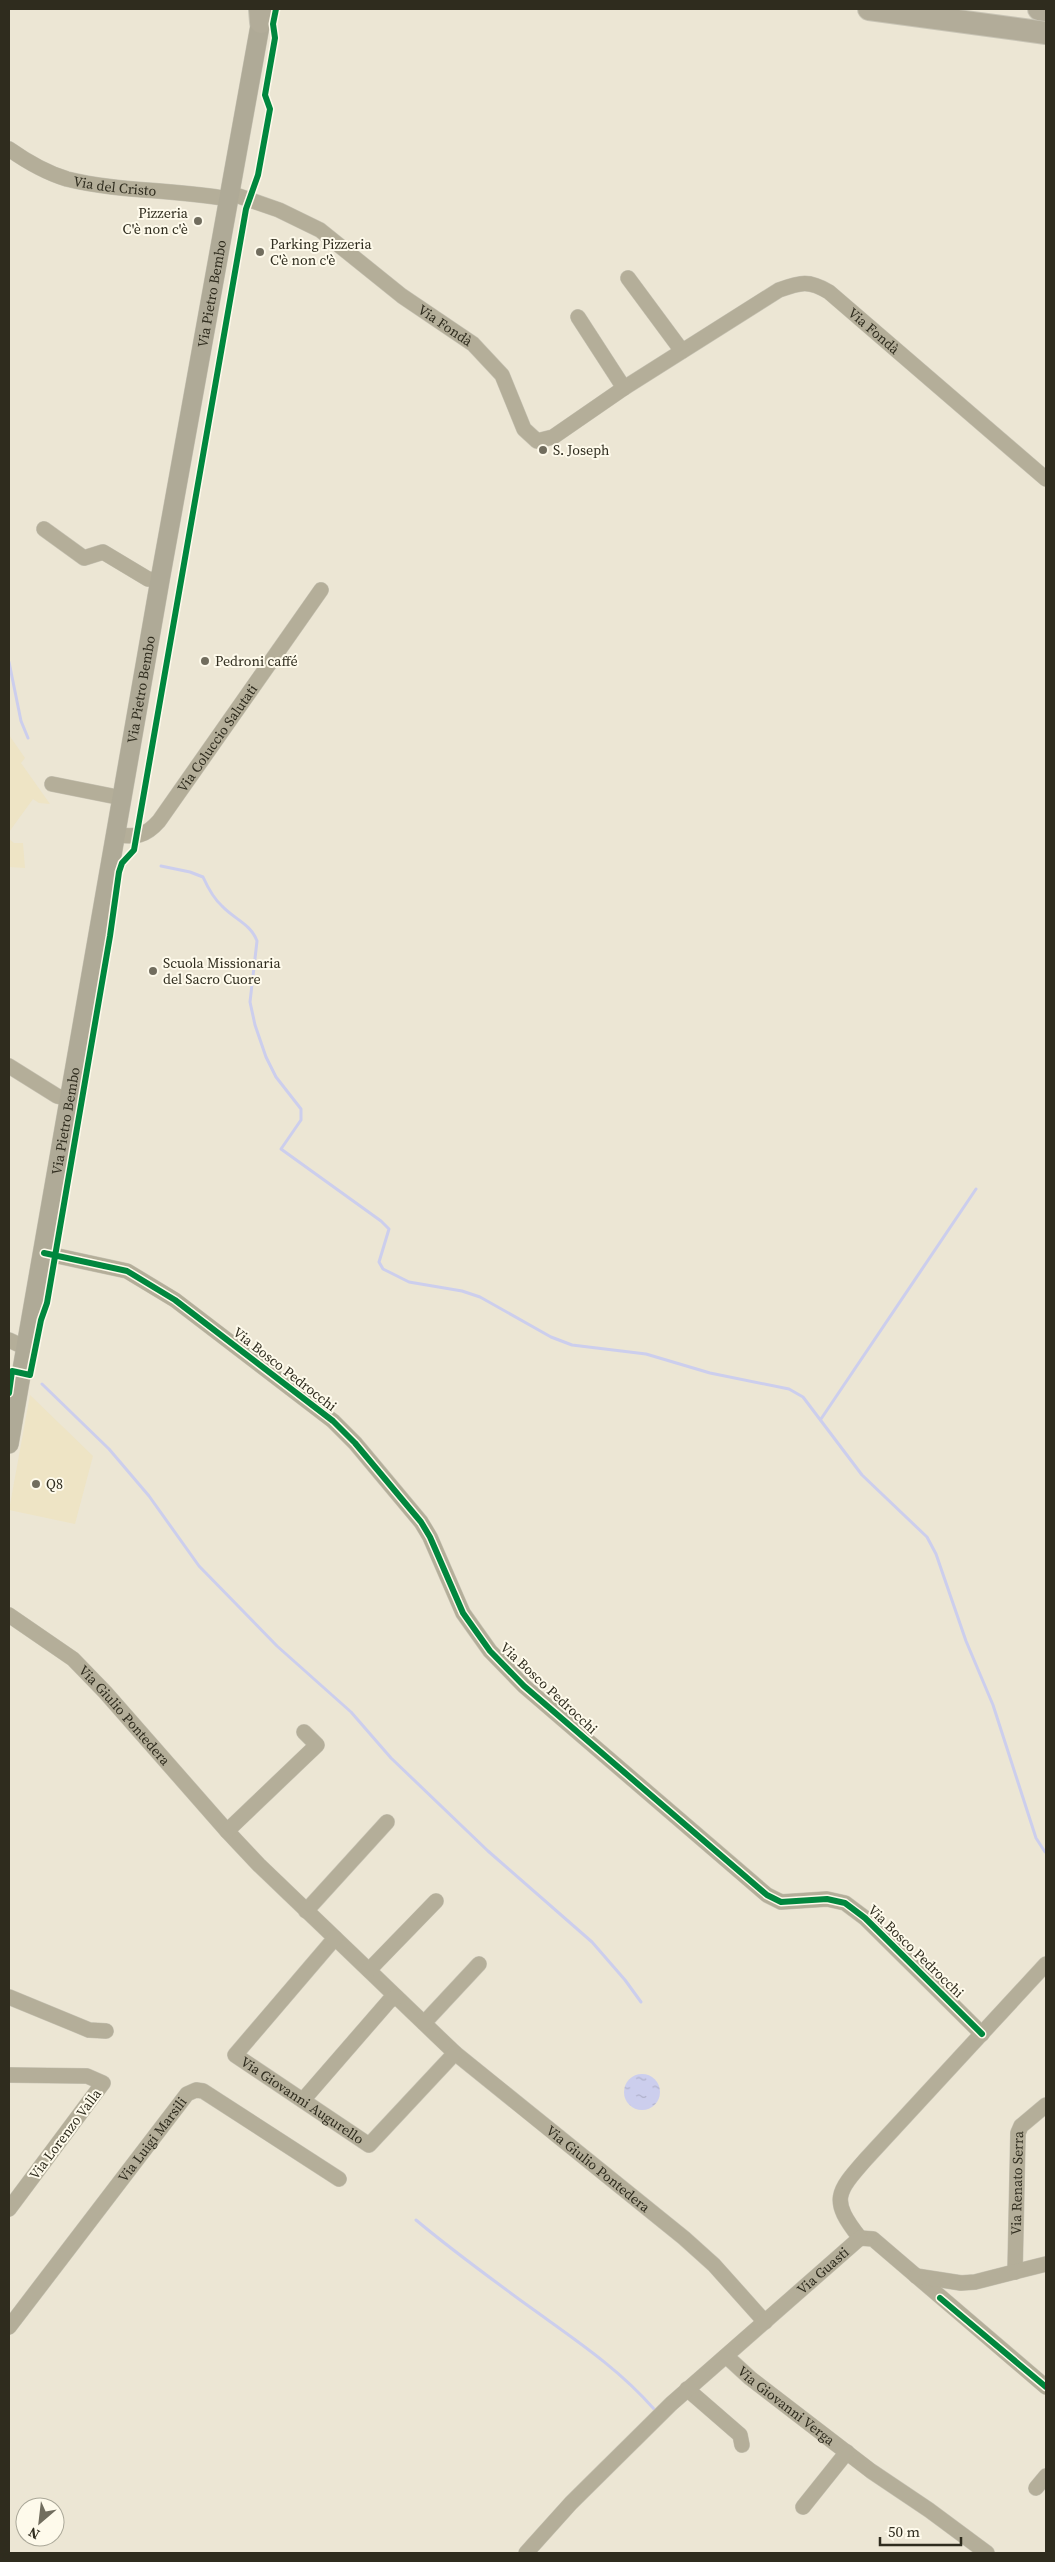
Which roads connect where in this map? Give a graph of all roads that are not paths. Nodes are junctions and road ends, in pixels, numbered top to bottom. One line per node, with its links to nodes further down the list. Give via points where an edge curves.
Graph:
1 (869, 9): 7 (highway)
2 (978, 9): 6 (highway)
3 (1039, 9): 4 (highway)
4 (1046, 10)
5 (261, 13): 9 (main road, Via Pietro Bembo)
6 (1046, 25)
7 (1046, 33)
8 (9, 149): 9 (street, Via del Cristo, via 37,166 66,178 93,184)
9 (229, 196): 13 (street, Via Fondà, via 279,210 320,230 402,296 473,344 502,375 524,429 537,441 553,437); 16 (main road, Via Pietro Bembo)
10 (628, 278): 12 (street)
11 (578, 317): 13 (street)
12 (682, 351): 13 (street, Via Fondà); 14 (street, Via Fondà, via 779,290 814,283 829,292)
13 (624, 388)
14 (1046, 479)
15 (44, 529): 16 (street, via 84,558 103,552 148,579)
16 (160, 580): 19 (main road, Via Pietro Bembo)
17 (321, 590): 20 (street, Via Coluccio Salutati, via 150,832 135,838)
18 (52, 784): 19 (street)
19 (122, 798): 20 (main road, Via Pietro Bembo)
20 (116, 835): 22 (main road, Via Pietro Bembo)
21 (9, 1066): 22 (street, via 57,1096)
22 (69, 1099): 23 (main road, Via Pietro Bembo)
23 (44, 1253): 25 (main road, Via Pietro Bembo); 41 (street, Via Bosco Pedrocchi, via 127,1271 148,1282 333,1421 421,1522 463,1613 490,1651 524,1686 767,1896 782,1902 827,1899 844,1903 866,1918)
24 (9, 1340): 25 (street)
25 (26, 1348): 26 (main road, Via Pietro Bembo)
26 (9, 1444)
27 (9, 1614): 30 (street, Via Giulio Pontedera, via 73,1659)
28 (304, 1732): 30 (street, via 317,1745)
29 (387, 1822): 32 (street)
30 (227, 1831): 32 (street, Via Giulio Pontedera)
31 (436, 1901): 36 (street)
32 (306, 1911): 33 (street, Via Giulio Pontedera)
33 (336, 1938): 36 (street, Via Giulio Pontedera); 44 (street, Via Giovanni Augurello, via 235,2055)
34 (479, 1964): 39 (street)
35 (1046, 1964): 41 (street, Via Guasti)
36 (369, 1970): 38 (street, Via Giulio Pontedera)
37 (9, 1996): 40 (street, via 89,2030)
38 (396, 1997): 39 (street, Via Giulio Pontedera); 44 (street, via 389,2001)
39 (424, 2023): 42 (street, Via Giulio Pontedera)
40 (106, 2031)
41 (982, 2034): 48 (street, Via Guasti, via 844,2186 840,2196 841,2210)
42 (455, 2053): 44 (street, Via Giovanni Augurello, via 369,2145); 52 (street, Via Giulio Pontedera, via 684,2238 714,2265)
43 (9, 2075): 47 (street, Via Lorenzo Valla, via 86,2076 103,2083)
44 (303, 2100)
45 (1046, 2105): 50 (street, Via Renato Serra, via 1021,2126 1018,2133)
46 (339, 2179): 53 (street, Via Luigi Marsili, via 203,2091 187,2094)
47 (9, 2209)
48 (860, 2238): 51 (street, via 872,2238); 52 (street, Via Guasti)
49 (1046, 2264): 50 (street)
50 (1015, 2272): 51 (street, via 961,2283)
51 (916, 2276): 55 (street)
52 (765, 2322): 54 (street, Via Guasti)
53 (9, 2326)
54 (726, 2356): 56 (street, Via Guasti); 58 (street, Via Giovanni Verga)
55 (1046, 2387)
56 (687, 2389): 57 (street, via 740,2435); 62 (street, Via Guasti, via 598,2475)
57 (742, 2445)
58 (847, 2452): 61 (street, Via Giovanni Verga); 63 (street, Via Giovanni Verga)
59 (1046, 2476): 60 (street)
60 (1036, 2488)
61 (802, 2507)
62 (526, 2553)
63 (987, 2553)

